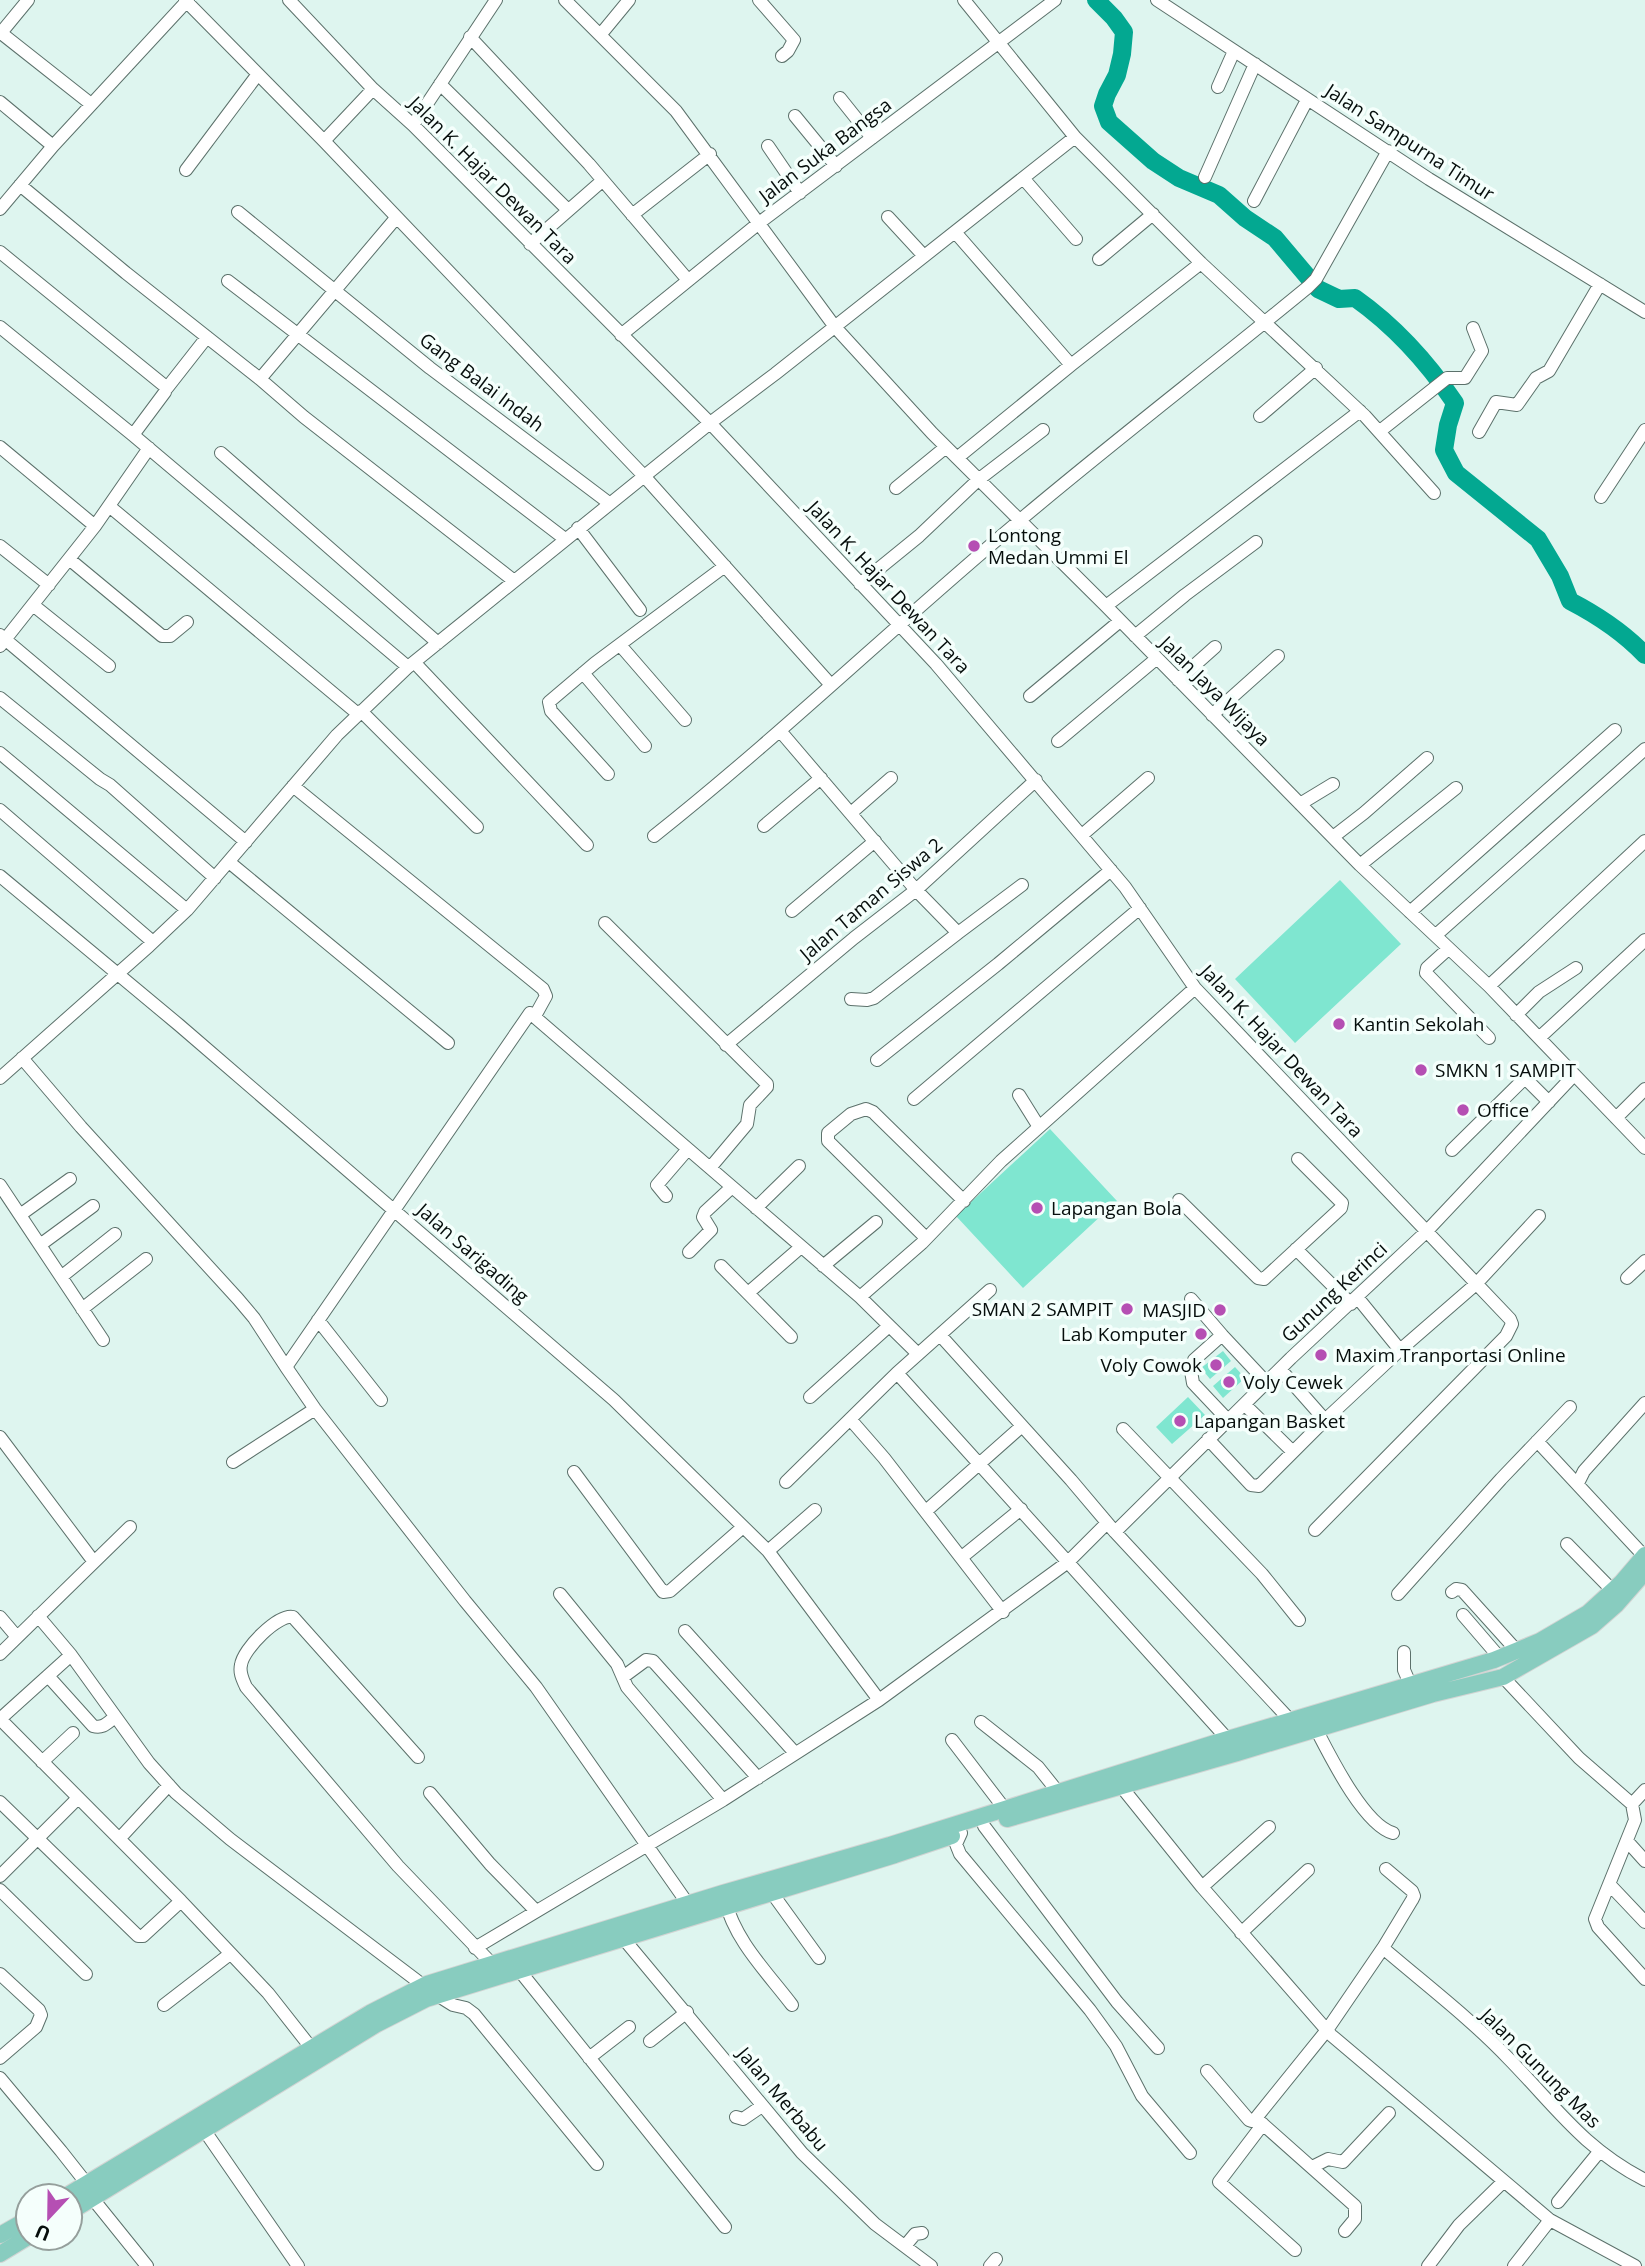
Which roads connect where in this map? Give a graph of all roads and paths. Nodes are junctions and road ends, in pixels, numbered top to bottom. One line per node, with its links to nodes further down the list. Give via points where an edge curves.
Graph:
1 (28, 0): 11 (street)
2 (186, 0): 18 (street); 25 (street)
3 (289, 0): 21 (street, Jalan K. Hajar Dewan Tara)
4 (565, 0): 12 (street, Jalan Jaya Wijaya)
5 (629, 0): 12 (street)
6 (759, 0): 16 (street, via 794,40)
7 (964, 0): 14 (street)
8 (1055, 0): 14 (street, Jalan Suka Bangsa)
9 (1157, 0): 15 (street, Jalan Sampurna Timur)
10 (495, 1): 13 (street)
11 (1, 34): 25 (street)
12 (601, 34): 34 (street, Jalan Jaya Wijaya, via 667,100)
13 (470, 37): 19 (street); 39 (street)
14 (997, 43): 28 (street); 29 (street, Jalan Suka Bangsa)
15 (1234, 51): 17 (street, Jalan Sampurna Timur); 20 (street)
16 (782, 56)
17 (1255, 64): 23 (street, Jalan Sampurna Timur); 37 (street)
18 (258, 74): 30 (street); 36 (street)
19 (440, 84): 27 (street); 45 (street)
20 (1218, 87)
21 (373, 89): 27 (street, Jalan K. Hajar Dewan Tara); 30 (street)
22 (840, 98): 29 (street)
23 (1307, 100): 33 (street, Jalan Sampurna Timur); 43 (street)
24 (0, 102): 31 (street)
25 (91, 104): 31 (street)
26 (795, 116): 35 (street)
27 (413, 125): 54 (street, Jalan K. Hajar Dewan Tara)
28 (1075, 137): 38 (street); 47 (street)
29 (872, 138): 35 (street, Jalan Suka Bangsa)
30 (324, 141): 50 (street)
31 (53, 146): 41 (street)
32 (768, 146): 42 (street)
33 (1388, 151): 61 (street, Jalan Sampurna Timur); 64 (street, via 1312,283)
34 (709, 154): 48 (street); 51 (street, Jalan Jaya Wijaya)
35 (836, 166): 42 (street, Jalan Suka Bangsa)
36 (186, 170)
37 (1205, 177)
38 (1023, 178): 52 (street); 53 (street)
39 (602, 181): 45 (street); 48 (street)
40 (0, 185): 41 (street)
41 (16, 190): 44 (street); 70 (street)
42 (800, 193): 51 (street, Jalan Suka Bangsa)
43 (1254, 201)
44 (0, 209)
45 (568, 210): 54 (street)
46 (238, 212): 62 (street, Gang Balai Indah)
47 (1153, 214): 57 (street); 58 (street)
48 (632, 215): 59 (street)
49 (888, 217): 56 (street)
50 (396, 218): 62 (street); 88 (street)
51 (759, 223): 59 (street, Jalan Suka Bangsa); 66 (street, Jalan Jaya Wijaya)
52 (955, 232): 56 (street); 71 (street)
53 (1076, 239)
54 (530, 244): 69 (street, Jalan K. Hajar Dewan Tara)
55 (0, 252): 74 (street)
56 (924, 256): 66 (street)
57 (1099, 259)
58 (1201, 262): 64 (street); 71 (street)
59 (687, 279): 69 (street, Jalan Suka Bangsa)
60 (228, 281): 68 (street)
61 (1600, 284): 63 (street, Jalan Sampurna Timur); 81 (street, via 1549,371 1536,378 1517,405 1496,402)
62 (334, 291): 68 (street); 93 (street, Gang Balai Indah)
63 (1645, 312)
64 (1265, 322): 72 (street); 95 (street)
65 (0, 327): 82 (street)
66 (835, 327): 77 (street); 84 (street, Jalan Jaya Wijaya)
67 (1473, 328): 80 (street, via 1481,354 1463,379 1449,376)
68 (297, 334): 73 (street); 98 (street)
69 (621, 335): 77 (street, Jalan K. Hajar Dewan Tara)
70 (207, 337): 73 (street); 74 (street)
71 (1071, 365): 87 (street)
72 (1316, 368): 75 (street); 76 (street)
73 (260, 379): 103 (street)
74 (167, 388): 82 (street)
75 (1360, 411): 80 (street); 107 (street)
76 (1260, 416)
77 (710, 423): 88 (street); 104 (street, Jalan K. Hajar Dewan Tara)
78 (1043, 430): 89 (street)
79 (1645, 430): 92 (street)
80 (1380, 431): 91 (street)
81 (1479, 432)
82 (133, 435): 85 (street)
83 (0, 447): 96 (street)
84 (946, 447): 87 (street, Jalan Jaya Wijaya); 90 (street)
85 (149, 448): 94 (street); 119 (street)
86 (221, 453): 114 (street)
87 (957, 458): 89 (street, Jalan Jaya Wijaya)
88 (644, 476): 93 (street); 102 (street)
89 (978, 480): 95 (street, Jalan Jaya Wijaya); 104 (street)
90 (896, 488)
91 (1434, 493)
92 (1601, 496)
93 (609, 503): 97 (street)
94 (109, 506): 96 (street); 126 (street)
95 (1019, 521): 107 (street, Jalan Jaya Wijaya); 111 (street)
96 (95, 526): 101 (street)
97 (578, 528): 98 (street); 108 (street)
98 (565, 539): 103 (street)
99 (1256, 542): 112 (street)
100 (0, 546): 105 (street)
101 (69, 559): 105 (street); 110 (street, via 163,636 170,636)
102 (725, 566): 115 (street); 123 (street)
103 (513, 580): 114 (street)
104 (860, 584): 111 (street, Jalan K. Hajar Dewan Tara)
105 (49, 585): 106 (street)
106 (33, 606): 113 (street); 120 (street)
107 (1106, 606): 109 (street, Jalan Jaya Wijaya)
108 (640, 610)
109 (1120, 621): 112 (street, Jalan Jaya Wijaya); 124 (street)
110 (187, 622)
111 (899, 625): 123 (street); 140 (street, Jalan K. Hajar Dewan Tara)
112 (1135, 636): 118 (street, Jalan Jaya Wijaya)
113 (2, 641): 154 (street)
114 (438, 643): 119 (street)
115 (620, 645): 121 (street); 128 (street)
116 (1215, 647): 122 (street)
117 (1279, 656): 127 (street)
118 (1156, 659): 122 (street, Jalan Jaya Wijaya); 131 (street)
119 (411, 665): 126 (street); 155 (street)
120 (109, 666)
121 (583, 673): 132 (street); 136 (street, via 548,706)
122 (1178, 680): 127 (street, Jalan Jaya Wijaya)
123 (831, 685): 130 (street)
124 (1030, 696)
125 (0, 698): 160 (street, via 110,785)
126 (360, 713): 142 (street); 148 (street)
127 (1212, 715): 144 (street, Jalan Jaya Wijaya)
128 (685, 720)
129 (1615, 730): 166 (street)
130 (781, 732): 137 (street); 150 (street)
131 (1058, 741)
132 (645, 746)
133 (1645, 749): 169 (street)
134 (0, 753): 164 (street)
135 (1427, 758): 151 (street)
136 (608, 774)
137 (821, 778): 146 (street); 147 (street)
138 (891, 778): 146 (street)
139 (1148, 778): 149 (street)
140 (1036, 780): 149 (street, Jalan K. Hajar Dewan Tara); 162 (street, Jalan Taman Siswa 2)
141 (1333, 784): 144 (street)
142 (293, 786): 154 (street); 179 (street, via 543,989 546,996)
143 (1456, 788): 157 (street)
144 (1300, 804): 151 (street, Jalan Jaya Wijaya)
145 (0, 810): 171 (street)
146 (850, 813): 152 (street)
147 (764, 826)
148 (477, 827)
149 (1082, 835): 158 (street, Jalan K. Hajar Dewan Tara)
150 (654, 836)
151 (1333, 838): 157 (street, Jalan Jaya Wijaya)
152 (875, 841): 162 (street); 165 (street)
153 (1645, 841): 175 (street)
154 (246, 842): 156 (street)
155 (587, 845)
156 (229, 862): 160 (street); 182 (street)
157 (1360, 865): 166 (street, Jalan Jaya Wijaya)
158 (1111, 870): 163 (street, Jalan K. Hajar Dewan Tara); 185 (street)
159 (0, 876): 174 (street, Jalan Sarigading)
160 (215, 878): 164 (street)
161 (1022, 885): 168 (street)
162 (916, 890): 168 (street); 183 (street, Jalan Taman Siswa 2)
163 (1140, 908): 176 (street, Jalan K. Hajar Dewan Tara); 190 (street)
164 (187, 910): 171 (street)
165 (792, 911)
166 (1410, 912): 169 (street, Jalan Jaya Wijaya)
167 (605, 923): 183 (street)
168 (958, 933): 177 (street, via 874,998)
169 (1436, 935): 172 (street, Jalan Jaya Wijaya)
170 (1645, 940): 181 (street)
171 (153, 942): 174 (street)
172 (1448, 948): 175 (street, Jalan Jaya Wijaya); 180 (street, via 1427,968 1427,977)
173 (1576, 968): 178 (street, via 1539,992)
174 (118, 973): 184 (street); 208 (street, Jalan Sarigading)
175 (1489, 986): 178 (street, Jalan Jaya Wijaya)
176 (1195, 988): 193 (street); 212 (street, Jalan K. Hajar Dewan Tara)
177 (852, 999)
178 (1516, 1015): 181 (street, Jalan Jaya Wijaya)
179 (535, 1016): 195 (street); 208 (street, via 528,1015)
180 (1489, 1038)
181 (1539, 1038): 186 (street, Jalan Jaya Wijaya)
182 (448, 1043)
183 (726, 1045): 199 (street, via 767,1087 750,1105 747,1124)
184 (22, 1058): 187 (street); 240 (street, via 239,1299)
185 (877, 1060)
186 (1574, 1075): 191 (street, Gunung Kerinci); 192 (street, Jalan Jaya Wijaya)
187 (0, 1077)
188 (1645, 1088): 192 (street)
189 (1019, 1095): 193 (street)
190 (914, 1098)
191 (1549, 1102): 196 (street, via 1523,1080); 212 (street, Gunung Kerinci)
192 (1616, 1118): 194 (street, Jalan Jaya Wijaya)
193 (1039, 1127): 205 (street)
194 (1645, 1148)
195 (688, 1149): 199 (street); 203 (street, via 657,1185)
196 (1452, 1150)
197 (1298, 1158): 217 (street, via 1342,1203 1336,1216)
198 (799, 1166): 207 (street)
199 (710, 1168): 202 (street)
200 (70, 1179): 209 (street)
201 (0, 1185): 209 (street)
202 (732, 1187): 207 (street); 218 (street, via 705,1212 711,1230)
203 (666, 1196)
204 (1179, 1200): 217 (street, via 1260,1279)
205 (964, 1201): 214 (street); 214 (street, via 873,1112 866,1109 851,1114 828,1133 828,1141)
206 (93, 1206): 215 (street)
207 (756, 1208): 216 (street)
208 (394, 1210): 232 (street); 269 (street, Jalan Sarigading, via 614,1400)
209 (20, 1215): 215 (street)
210 (1539, 1216): 225 (street)
211 (876, 1222): 222 (street)
212 (1426, 1232): 225 (street, Jalan K. Hajar Dewan Tara); 230 (street, Gunung Kerinci)
213 (116, 1234): 223 (street)
214 (926, 1238): 228 (street)
215 (40, 1245): 223 (street)
216 (801, 1247): 222 (street); 227 (street)
217 (1296, 1249): 230 (street)
218 (689, 1252)
219 (146, 1259): 231 (street)
220 (1645, 1261): 224 (street)
221 (721, 1266): 227 (street)
222 (823, 1266): 228 (street)
223 (61, 1277): 231 (street)
224 (1626, 1278)
225 (1476, 1284): 238 (street); 271 (street, Jalan K. Hajar Dewan Tara, via 1510,1319 1510,1329)
226 (990, 1290): 234 (street)
227 (748, 1293): 236 (street)
228 (860, 1297): 233 (street)
229 (1191, 1299): 235 (street)
230 (1354, 1301): 238 (street); 241 (street, Gunung Kerinci)
231 (82, 1309): 237 (street)
232 (318, 1320): 240 (street); 245 (street)
233 (889, 1326): 239 (street); 244 (street)
234 (940, 1335): 239 (street); 253 (street)
235 (1222, 1335): 243 (street); 251 (street, via 1194,1360 1191,1371 1193,1383)
236 (791, 1338)
237 (103, 1340)
238 (1400, 1350): 252 (street)
239 (918, 1354): 242 (street)
240 (286, 1367): 249 (street)
241 (1280, 1369): 243 (street, Gunung Kerinci); 252 (street)
242 (897, 1373): 250 (street); 260 (street)
243 (1266, 1382): 247 (street, Gunung Kerinci)
244 (810, 1396)
245 (381, 1400)
246 (1645, 1403): 264 (street)
247 (1245, 1405): 251 (street, Gunung Kerinci); 258 (street)
248 (1570, 1407): 257 (street)
249 (315, 1409): 259 (street); 329 (street, via 536,1687)
250 (850, 1419): 263 (street); 267 (street)
251 (1228, 1420): 256 (street, Gunung Kerinci)
252 (1325, 1420): 258 (street)
253 (1022, 1426): 260 (street); 270 (street)
254 (1123, 1429): 262 (street)
255 (0, 1437): 276 (street)
256 (1208, 1439): 258 (street, via 1256,1488); 262 (street, Gunung Kerinci)
257 (1537, 1441): 264 (street); 282 (street)
258 (1293, 1452)
259 (233, 1462)
260 (980, 1464): 265 (street); 267 (street)
261 (574, 1472): 269 (street, via 663,1592 670,1591)
262 (1170, 1479): 270 (street, Gunung Kerinci); 287 (street, via 1262,1574)
263 (786, 1482)
264 (1578, 1483): 274 (street)
265 (1021, 1509): 275 (street); 277 (street)
266 (815, 1510): 273 (street)
267 (926, 1511): 275 (street)
268 (130, 1527): 276 (street)
269 (743, 1527): 273 (street, Jalan Sarigading)
270 (1111, 1527): 277 (street, Gunung Kerinci); 301 (street)
271 (1315, 1530)
272 (1567, 1544): 280 (street)
273 (768, 1551): 299 (street, Jalan Sarigading)
274 (1645, 1555): 278 (main road)
275 (962, 1557): 283 (street)
276 (93, 1562): 285 (street)
277 (1068, 1562): 283 (street, Gunung Kerinci); 306 (street)
278 (1639, 1580): 280 (main road); 297 (main road, via 1592,1626)
279 (1452, 1591): 290 (street, via 1462,1590)
280 (1613, 1591): 290 (main road, via 1578,1619)
281 (560, 1594): 296 (street)
282 (1398, 1594)
283 (1003, 1612): 299 (street, Gunung Kerinci)
284 (1464, 1615): 294 (street)
285 (38, 1616): 289 (street); 293 (street)
286 (0, 1617): 289 (street)
287 (1299, 1620)
288 (685, 1631): 307 (street)
289 (17, 1637): 292 (street)
290 (1517, 1651): 294 (main road)
291 (1404, 1652): 298 (street, via 1404,1671)
292 (0, 1654)
293 (71, 1655): 295 (street); 300 (street)
294 (1500, 1658): 298 (main road)
295 (48, 1676): 300 (street, via 93,1726 104,1726); 309 (street, via 0,1719)
296 (623, 1677): 310 (street, via 646,1660 653,1661); 318 (street)
297 (1503, 1677): 303 (main road, via 1433,1693); 320 (street, via 1579,1758)
298 (1411, 1686): 301 (main road)
299 (878, 1700): 307 (street, Gunung Kerinci)
300 (115, 1717): 311 (street)
301 (1291, 1721): 306 (main road)
302 (981, 1722): 315 (street, via 1038,1767)
303 (1316, 1730): 306 (main road); 325 (street, via 1356,1800)
304 (72, 1733): 309 (street)
305 (952, 1740): 321 (street)
306 (1233, 1746): 312 (main road); 313 (main road)
307 (795, 1753): 310 (street, Gunung Kerinci)
308 (418, 1757): 345 (street, via 293,1617 279,1621 243,1655 240,1672 246,1687 398,1866)
309 (42, 1762): 317 (street)
310 (758, 1778): 318 (street, Gunung Kerinci)
311 (169, 1785): 326 (street); 355 (street, via 230,1839)
312 (1120, 1786): 313 (main road); 335 (street)
313 (1093, 1787): 315 (main road); 322 (main road)
314 (1645, 1790): 320 (street)
315 (1058, 1792): 321 (main road)
316 (430, 1793): 341 (street)
317 (78, 1798): 326 (street); 327 (street)
318 (723, 1800): 329 (street, Gunung Kerinci)
319 (0, 1801): 327 (street)
320 (1632, 1804): 328 (street, via 1635,1820)
321 (1004, 1808): 338 (main road)
322 (984, 1826): 324 (main road); 362 (street, via 1117,2002)
323 (1269, 1826): 335 (street)
324 (961, 1833): 337 (main road); 373 (street, via 956,1844 960,1854 1090,2010 1142,2095)
325 (1393, 1833)
326 (120, 1838): 339 (street)
327 (36, 1839): 333 (street); 339 (street, via 138,1936)
328 (1627, 1841): 330 (street); 334 (street)
329 (648, 1844): 340 (street); 341 (street, Gunung Kerinci)
330 (1645, 1861)
331 (1386, 1869): 347 (street, via 1413,1896)
332 (1308, 1870): 343 (street)
333 (0, 1876)
334 (1609, 1884): 342 (street); 354 (street, via 1596,1924)
335 (1202, 1887): 343 (street)
336 (0, 1890): 353 (street)
337 (772, 1893): 338 (main road); 349 (street)
338 (725, 1900): 340 (main road); 344 (main road); 356 (street, via 740,1937)
339 (181, 1901): 348 (street)
340 (688, 1904): 346 (main road)
341 (536, 1911): 345 (street, Gunung Kerinci)
342 (1645, 1922)
343 (1241, 1933): 360 (street)
344 (623, 1938): 346 (main road); 358 (street, Jalan Merbabu)
345 (475, 1948): 350 (street)
346 (569, 1948): 350 (main road); 351 (main road)
347 (1384, 1948): 360 (street); 374 (street, Jalan Gunung Mas, via 1507,2057)
348 (230, 1954): 357 (street); 363 (street)
349 (819, 1958)
350 (493, 1965): 355 (main road)
351 (519, 1970): 355 (main road); 365 (street)
352 (0, 1974): 364 (street, via 41,2015 36,2027)
353 (86, 1974)
354 (1645, 1979)
355 (430, 1991): 363 (main road, via 370,2012); 375 (street, via 474,2014)
356 (792, 2005)
357 (164, 2006)
358 (687, 2012): 361 (street); 368 (street, Jalan Merbabu)
359 (629, 2027): 365 (street)
360 (1327, 2030): 371 (street); 378 (street)
361 (650, 2041)
362 (1158, 2048)
363 (316, 2054): 372 (main road)
364 (1, 2055)
365 (589, 2058): 384 (street)
366 (1207, 2071): 371 (street, via 1249,2120)
367 (0, 2078): 379 (street)
368 (762, 2106): 370 (street, via 743,2119); 387 (street, Jalan Merbabu, via 813,2164 875,2224)
369 (1389, 2113): 376 (street, via 1343,2162 1328,2159)
370 (736, 2117)
371 (1259, 2121): 376 (street); 388 (street, via 1219,2182)
372 (200, 2124): 379 (main road); 390 (street)
373 (1190, 2152)
374 (1599, 2152): 377 (street, Jalan Gunung Mas); 382 (street)
375 (597, 2164)
376 (1312, 2167): 385 (street, via 1356,2206 1355,2219)
377 (1645, 2180)
378 (1503, 2182): 383 (street); 392 (street, via 1459,2225)
379 (90, 2191): 380 (main road); 381 (main road); 389 (street)
380 (84, 2192)
381 (84, 2197)
382 (1558, 2203)
383 (1550, 2220): 393 (street); 394 (street)
384 (725, 2227)
385 (1345, 2231)
386 (922, 2233): 387 (street)
387 (905, 2246): 391 (street, Jalan Merbabu)
388 (1295, 2250)
389 (147, 2266)
390 (298, 2266)
391 (931, 2266)
392 (1428, 2266)
393 (1514, 2266)
394 (1635, 2266)

